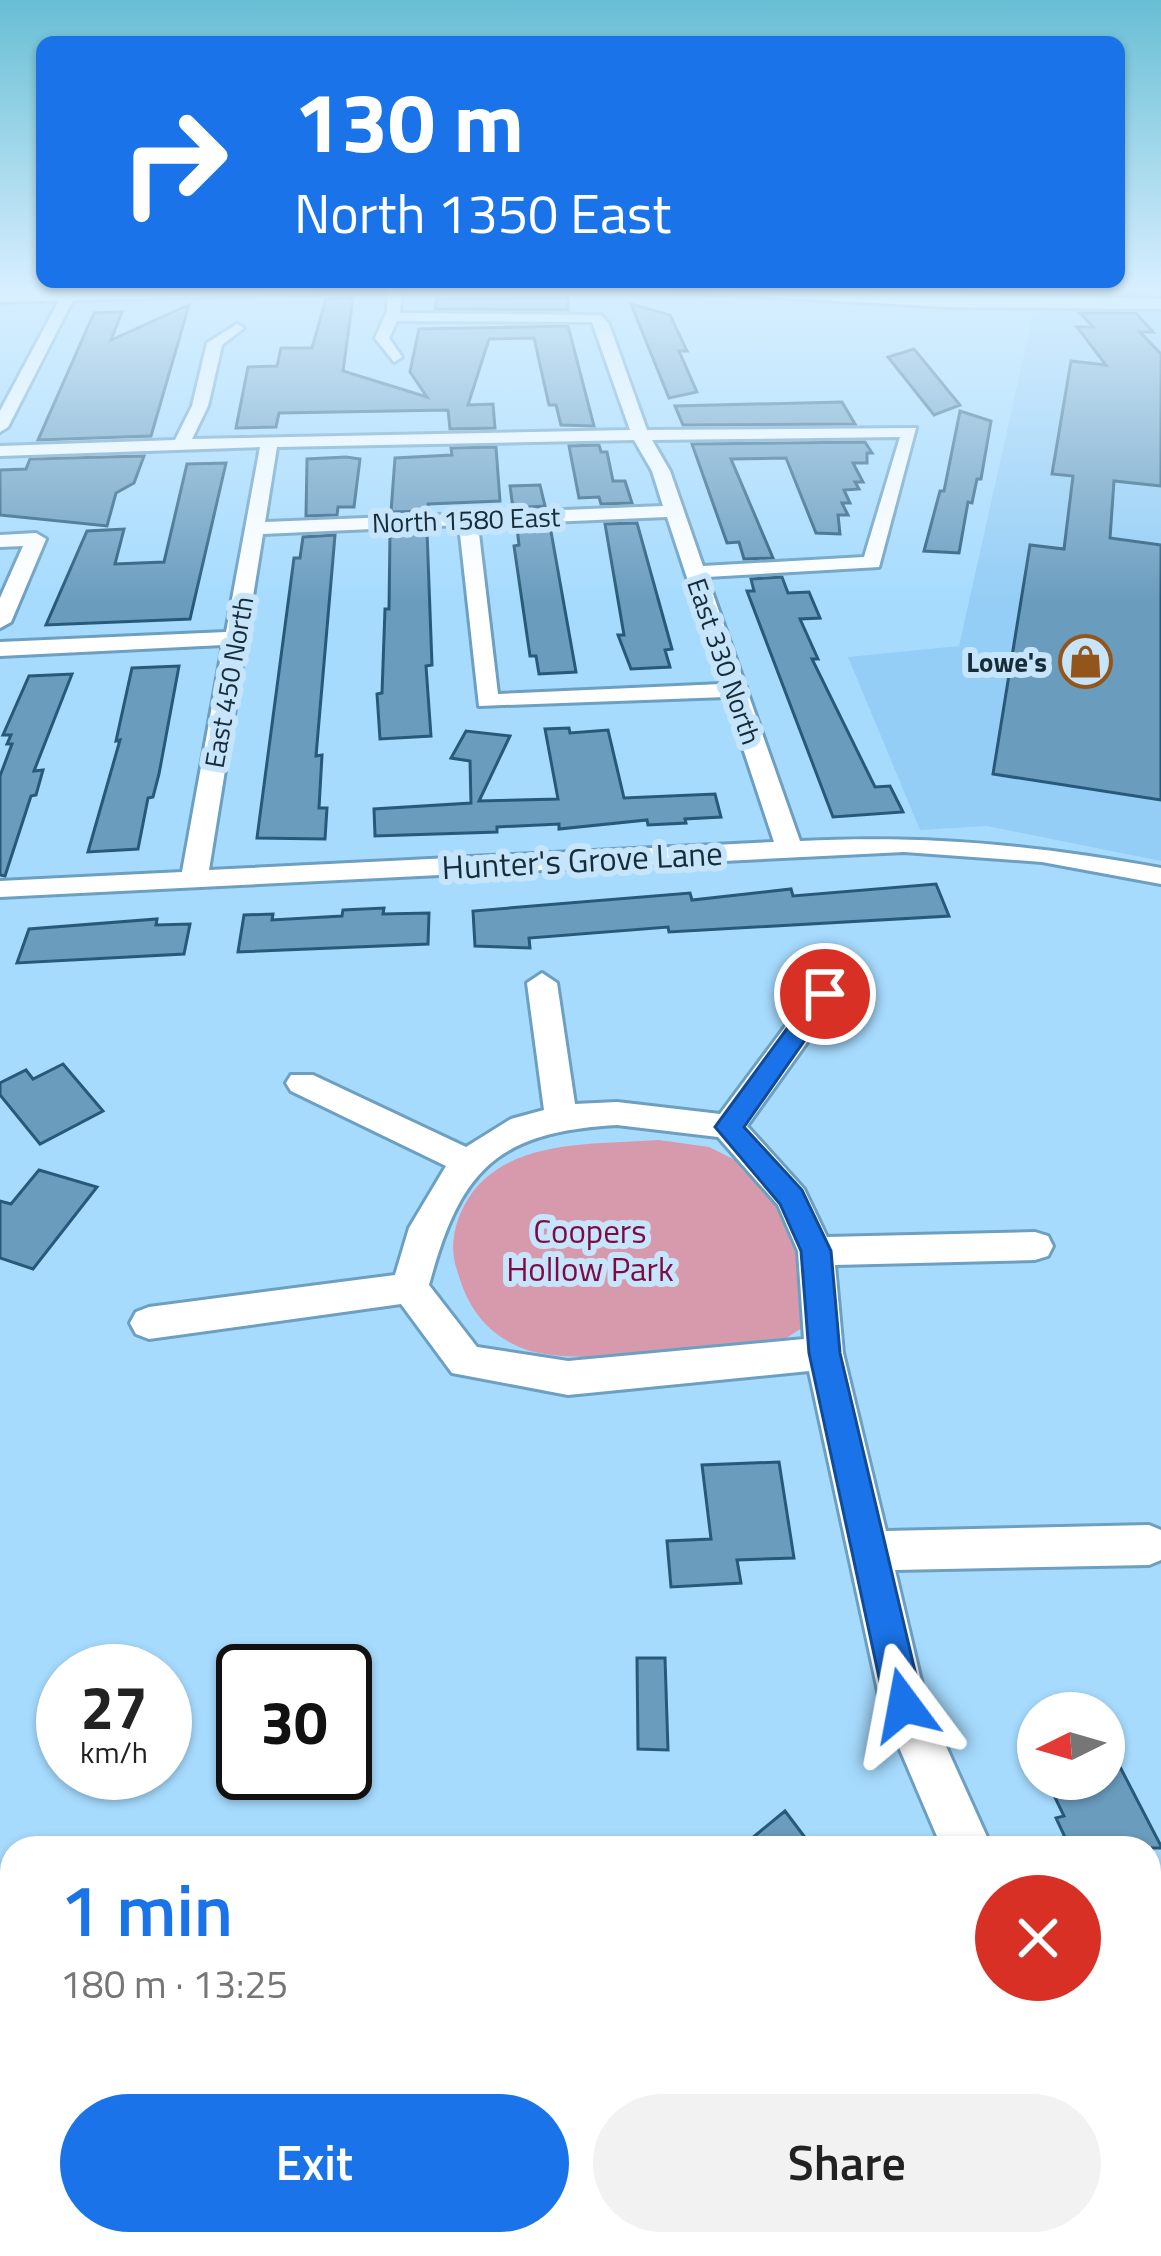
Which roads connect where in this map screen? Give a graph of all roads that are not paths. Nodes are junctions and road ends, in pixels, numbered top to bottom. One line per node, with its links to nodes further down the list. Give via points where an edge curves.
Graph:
1 (18, 392): 4 (street)
2 (203, 392): 7 (street)
3 (624, 392): 5 (street, East 330 North)
4 (0, 427)
5 (640, 435): 6 (street); 9 (street, East 330 North); 13 (street, via 910,432 872,563)
6 (269, 443): 7 (street); 11 (street, East 450 North)
7 (182, 446): 8 (street)
8 (0, 452)
9 (675, 512): 10 (street, North 1580 East); 13 (street, East 330 North)
10 (468, 518): 11 (street, North 1580 East); 17 (street, via 487,701)
11 (257, 528): 15 (street, East 450 North)
12 (0, 541): 14 (street, via 35,539)
13 (695, 572): 17 (street, East 330 North)
14 (0, 622)
15 (234, 638): 16 (street); 20 (street, East 450 North)
16 (0, 650)
17 (735, 690): 18 (street, East 330 North)
18 (790, 850): 19 (street, Hunter's Grove Lane, via 984,848); 20 (street, Hunter's Grove Lane)
19 (1161, 877)
20 (194, 879): 21 (street, Hunter's Grove Lane)
21 (0, 889)
22 (542, 983): 25 (street)
23 (825, 994): 26 (street)
24 (302, 1083): 27 (street)
25 (561, 1119): 26 (street, via 657,1113); 27 (street, via 508,1132)
26 (728, 1127): 29 (street, via 792,1198)
27 (465, 1161): 30 (street, via 440,1194)
28 (1035, 1246): 29 (street)
29 (816, 1251): 32 (street)
30 (410, 1288): 31 (street); 32 (street, via 466,1360 568,1378)
31 (149, 1323)
32 (824, 1353): 34 (street)
33 (1149, 1545): 34 (street)
34 (869, 1554): 35 (street, via 904,1705)
35 (963, 1836)

